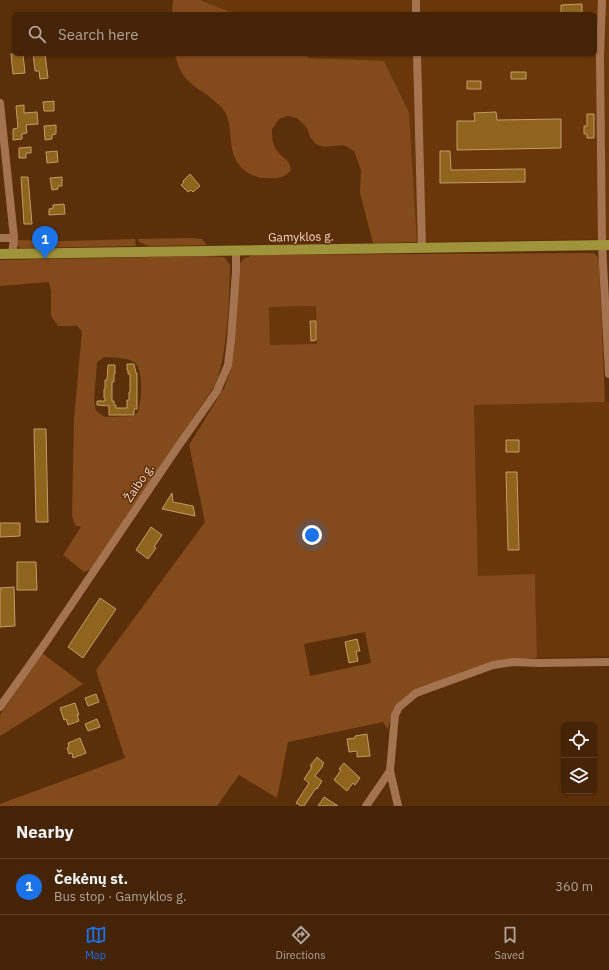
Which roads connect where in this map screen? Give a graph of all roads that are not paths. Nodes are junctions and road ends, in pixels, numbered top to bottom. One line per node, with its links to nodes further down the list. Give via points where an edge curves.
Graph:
1 (416, 0): 3 (street)
2 (602, 0): 8 (street, via 600,58)
3 (416, 12)
4 (417, 56): 9 (street)
5 (0, 103): 7 (street)
6 (0, 238): 7 (street)
7 (14, 238): 12 (street)
8 (605, 245): 9 (main road, Gamyklos g.); 13 (street)
9 (422, 248): 10 (main road, Gamyklos g.)
10 (236, 251): 12 (main road, Gamyklos g.); 15 (street, Žaibo g., via 229,358 217,391)
11 (0, 254): 12 (main road, Gamyklos g.)
12 (12, 254)
13 (609, 374)
14 (609, 662): 16 (street, via 513,662 493,665 416,693 399,707 395,715)
15 (0, 707)
16 (390, 771): 17 (street); 18 (street)
17 (366, 806)
18 (398, 806)

